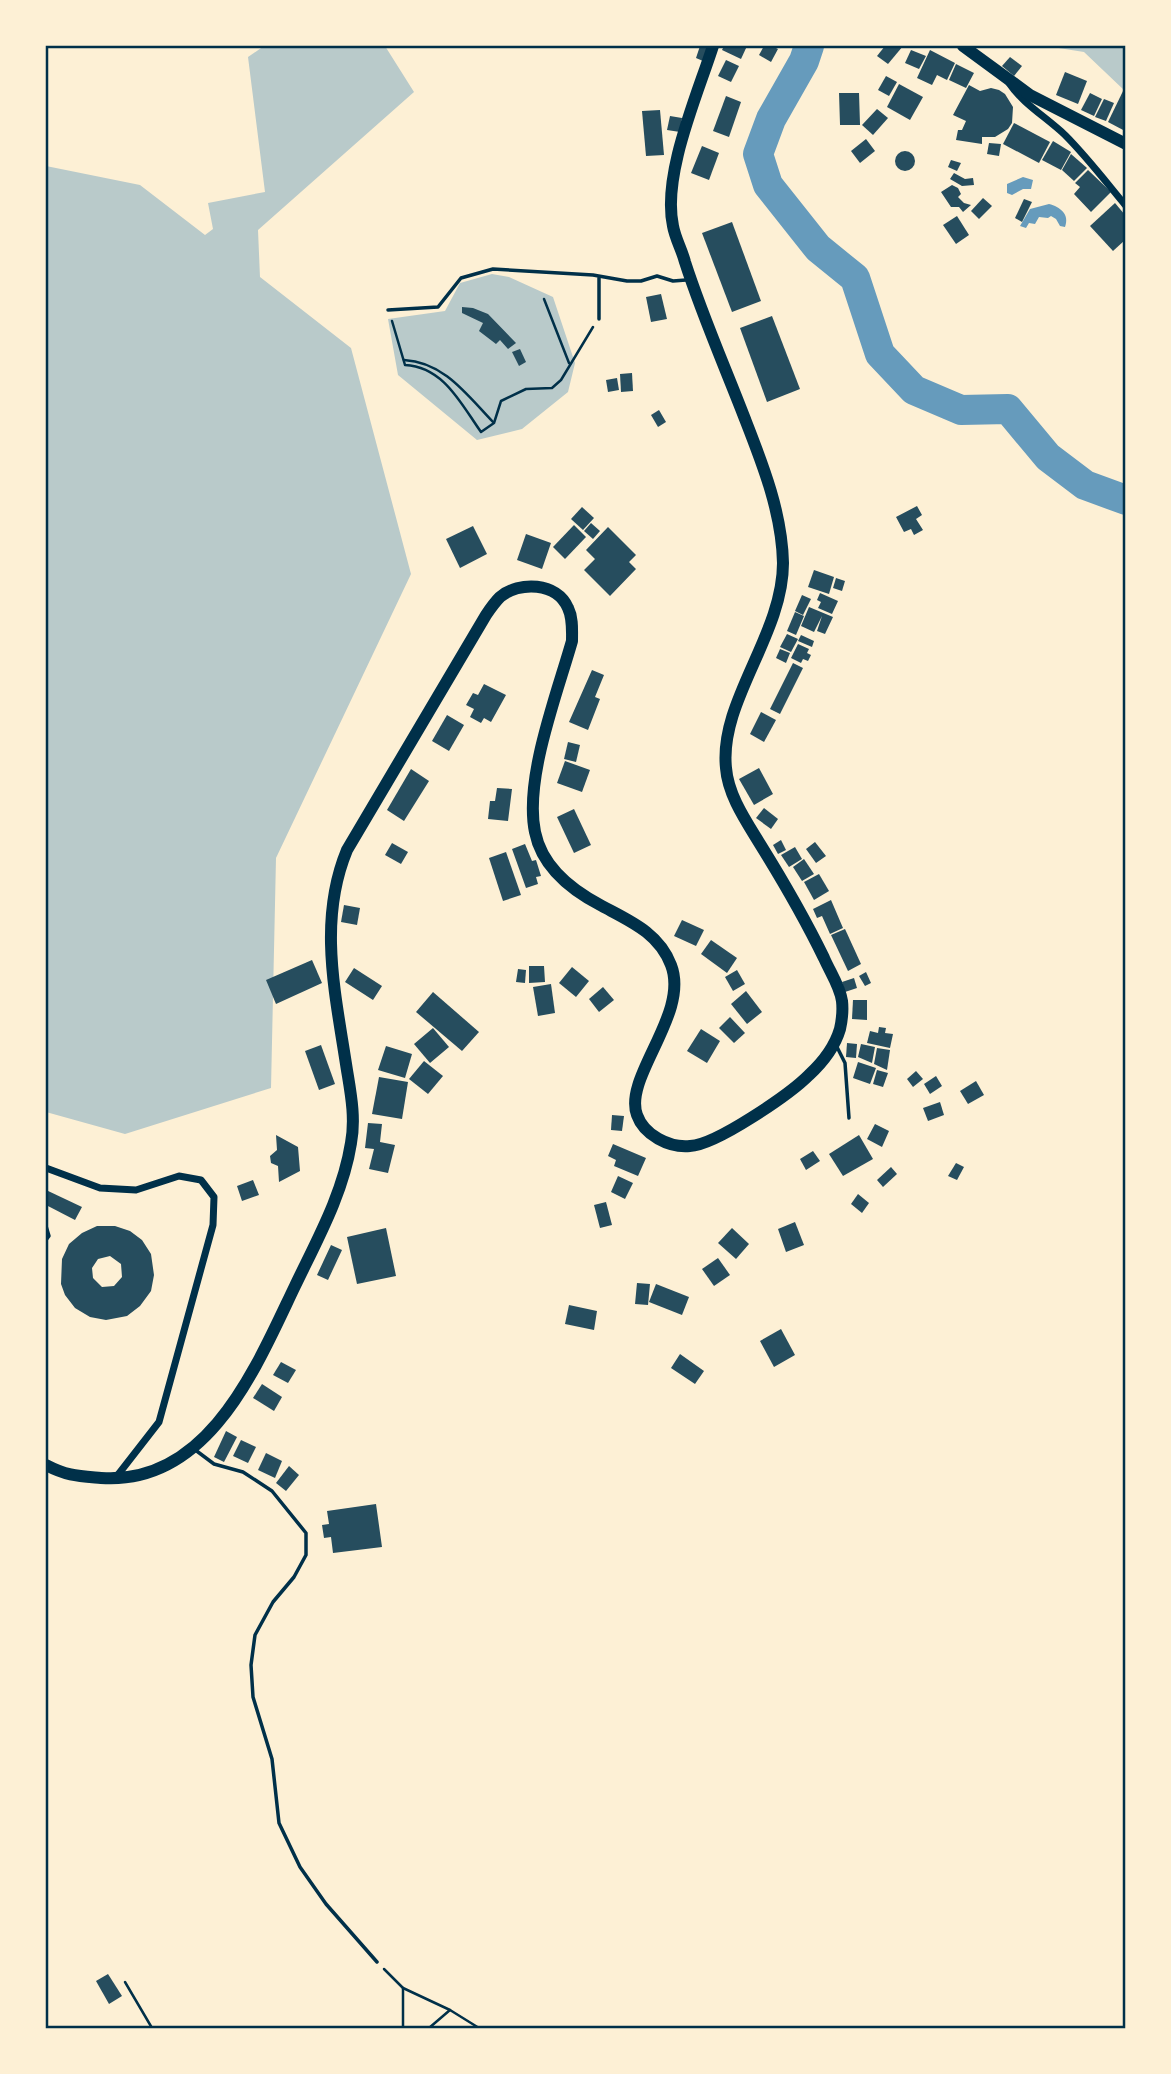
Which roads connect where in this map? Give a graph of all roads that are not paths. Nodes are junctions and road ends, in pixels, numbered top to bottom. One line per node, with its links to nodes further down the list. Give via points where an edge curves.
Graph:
1 (713, 46): 7 (main road, via 682,141 672,190 673,226)
2 (963, 46): 3 (main road)
3 (1004, 76): 4 (main road, via 1030,95); 5 (street, via 1015,92 1078,149)
4 (1125, 144)
5 (1125, 206)
6 (600, 278): 7 (lane); 8 (lane, via 493,269 461,278 438,307); 9 (lane)
7 (691, 279): 10 (main road, via 760,456 779,521 783,563 773,621 726,740 726,768 743,815 814,936 839,989 843,1004)
8 (388, 310)
9 (599, 319)
10 (835, 1042): 11 (lane, via 845,1063); 15 (main road, via 795,1087 707,1141 689,1147 650,1134 642,1126 634,1103 675,994 674,972 665,949 652,935 582,895 542,853 533,809 538,763 572,641 572,622 568,606 549,589 514,588 500,598 479,626 346,849 330,909 331,959 353,1111 343,1182 252,1376 218,1424)
11 (849, 1118)
12 (46, 1168): 17 (street, via 100,1188 136,1190 179,1176 201,1181 214,1197 213,1225 159,1422)
13 (46, 1226): 14 (lane)
14 (46, 1240)
15 (193, 1449): 17 (main road, via 150,1473); 18 (lane, via 272,1491 306,1533 306,1555 256,1635 251,1665 253,1697 272,1759 279,1823 300,1867 326,1904)
16 (46, 1465): 17 (main road, via 66,1475)
17 (114, 1479)
18 (377, 1962)

